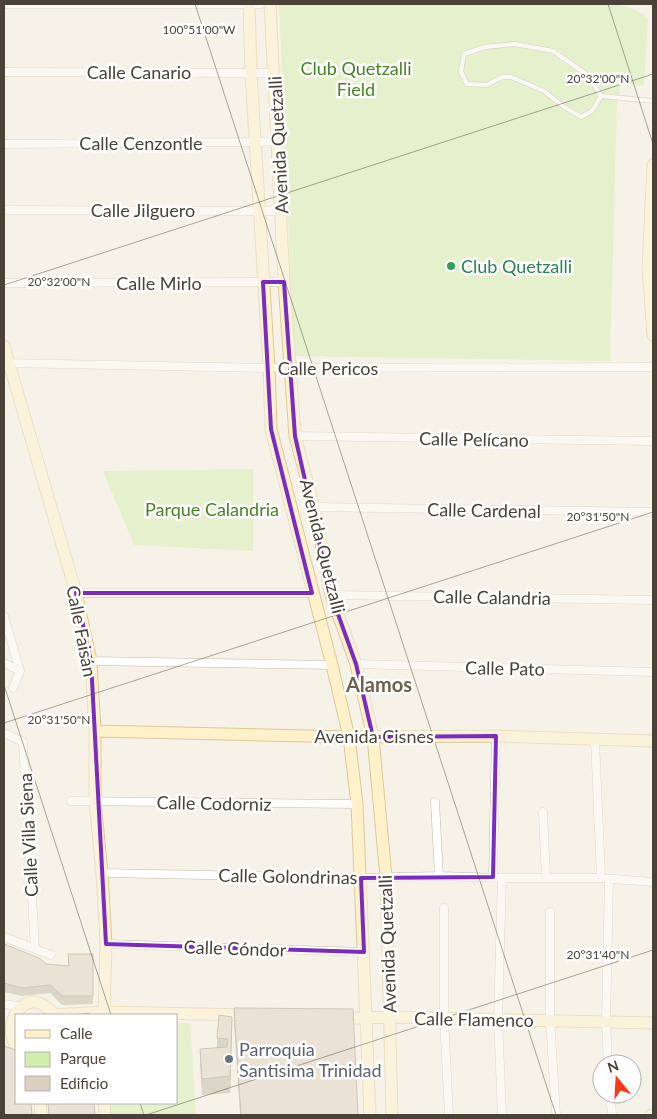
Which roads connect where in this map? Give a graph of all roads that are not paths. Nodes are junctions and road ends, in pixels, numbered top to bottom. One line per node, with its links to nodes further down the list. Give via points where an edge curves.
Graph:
1 (4, 4): 2 (street)
2 (249, 4): 3 (street); 6 (main road, Avenida Quetzalli)
3 (261, 4)
4 (270, 4): 7 (main road, Avenida Quetzalli)
5 (4, 72): 6 (street, Calle Canario)
6 (251, 72): 7 (street, Calle Canario); 11 (main road, Avenida Quetzalli)
7 (274, 73): 10 (main road, Avenida Quetzalli)
8 (601, 96): 8 (lane, via 589,76 553,51 515,44 485,47 464,54 461,72 467,84 487,85 502,77 511,77 544,91 581,117 592,111); 9 (lane)
9 (653, 102)
10 (277, 140): 11 (street, Calle Cenzontle); 16 (main road, Avenida Quetzalli)
11 (256, 142): 12 (street, Calle Cenzontle); 15 (main road, Avenida Quetzalli)
12 (4, 144)
13 (653, 165): 20 (main road, via 648,267)
14 (4, 210): 15 (street, Calle Jilguero)
15 (260, 210): 16 (street, Calle Jilguero); 17 (main road, Avenida Quetzalli)
16 (281, 211): 18 (main road, Avenida Quetzalli)
17 (263, 282): 18 (street, Calle Mirlo); 19 (street, Calle Mirlo); 24 (main road, Avenida Quetzalli)
18 (284, 282): 23 (main road, Avenida Quetzalli)
19 (4, 283)
20 (653, 335)
21 (4, 346): 22 (main road, Calle Faisán)
22 (6, 363): 24 (street, Calle Pericos); 30 (main road, Calle Faisán)
23 (290, 367): 24 (street, Calle Pericos); 25 (street, Calle Pericos); 26 (main road, Avenida Quetzalli)
24 (269, 368): 31 (main road, Avenida Quetzalli, via 271,428)
25 (653, 368)
26 (295, 436): 27 (street, Calle Pelícano); 28 (main road, Avenida Quetzalli)
27 (653, 441)
28 (314, 507): 29 (street, Calle Cardenal); 32 (main road, Avenida Quetzalli)
29 (653, 512)
30 (76, 593): 31 (street); 35 (main road, Calle Faisán)
31 (312, 593): 38 (main road, Avenida Quetzalli)
32 (331, 595): 33 (street, Calle Calandria); 37 (main road, Avenida Quetzalli)
33 (653, 600)
34 (4, 616): 39 (street)
35 (91, 661): 38 (street); 42 (main road, Calle Faisán)
36 (4, 663): 39 (street)
37 (356, 664): 40 (street, Calle Pato); 46 (main road, Avenida Quetzalli)
38 (332, 665): 45 (main road, Avenida Quetzalli)
39 (20, 671): 41 (street)
40 (653, 672)
41 (13, 688)
42 (95, 731): 45 (main road, Avenida Cisnes); 50 (main road, Calle Faisán)
43 (4, 733): 66 (street, Calle Villa Siena, via 23,742)
44 (496, 736): 46 (main road, Avenida Cisnes); 47 (main road, Avenida Cisnes); 58 (street)
45 (349, 737): 46 (main road, Avenida Cisnes); 52 (main road, Avenida Quetzalli)
46 (373, 737): 56 (main road, Avenida Quetzalli)
47 (596, 740): 48 (main road, Avenida Cisnes); 60 (street)
48 (653, 741)
49 (72, 801): 50 (street, Calle Codorniz)
50 (95, 801): 52 (street, Calle Codorniz); 54 (main road, Calle Faisán)
51 (435, 802): 55 (street)
52 (357, 804): 57 (main road, Avenida Quetzalli)
53 (543, 812): 59 (street)
54 (102, 873): 57 (street, Calle Golondrinas); 65 (main road, Calle Faisán)
55 (439, 876): 56 (street, Calle Golondrinas); 58 (street, Calle Golondrinas)
56 (386, 877): 57 (street, Calle Golondrinas); 76 (main road, Avenida Quetzalli)
57 (361, 878): 67 (main road, Avenida Quetzalli)
58 (497, 878): 59 (street, Calle Golondrinas); 79 (street)
59 (546, 878): 60 (street, Calle Golondrinas)
60 (605, 878): 61 (street, Calle Golondrinas); 81 (street)
61 (653, 882)
62 (444, 908): 78 (street)
63 (550, 912): 80 (street)
64 (4, 937): 66 (street)
65 (106, 944): 67 (street, Calle Cóndor); 72 (main road, Calle Faisán)
66 (35, 949): 68 (street)
67 (364, 952): 77 (main road, Avenida Quetzalli)
68 (51, 955)
69 (4, 1004): 70 (street)
70 (18, 1006): 71 (main road, via 34,1002 50,1008); 83 (main road)
71 (54, 1014)
72 (104, 1014)
73 (178, 1015): 74 (main road)
74 (260, 1016)
75 (328, 1017): 77 (main road, Calle Flamenco)
76 (390, 1017): 77 (main road, Calle Flamenco); 78 (main road, Calle Flamenco); 87 (main road, Avenida Quetzalli)
77 (367, 1018): 86 (main road, Avenida Quetzalli)
78 (444, 1018): 79 (main road, Calle Flamenco); 88 (street)
79 (498, 1019): 80 (main road, Calle Flamenco); 89 (street)
80 (550, 1020): 81 (main road, Calle Flamenco); 90 (street)
81 (606, 1022): 82 (main road, Calle Flamenco); 85 (street)
82 (653, 1023)
83 (6, 1030): 84 (main road)
84 (11, 1045)
85 (608, 1054)
86 (370, 1115)
87 (392, 1115)
88 (449, 1115)
89 (502, 1115)
90 (556, 1115)

